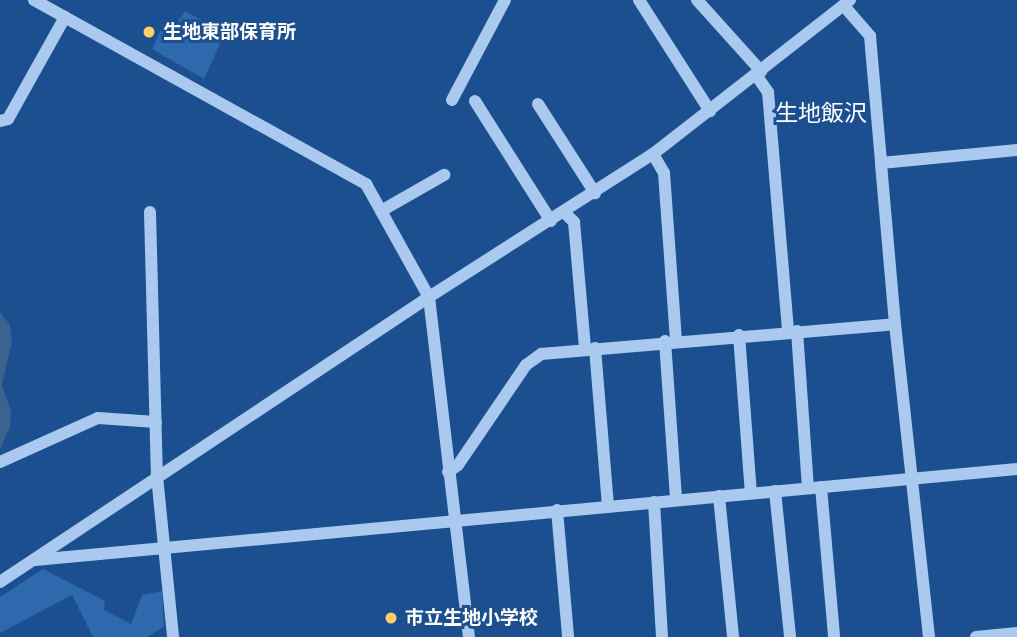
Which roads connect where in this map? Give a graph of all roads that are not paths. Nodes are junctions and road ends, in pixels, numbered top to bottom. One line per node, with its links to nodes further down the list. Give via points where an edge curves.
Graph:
1 (34, 0): 6 (street)
2 (505, 0): 8 (street)
3 (639, 0): 11 (street)
4 (697, 0): 7 (street)
5 (847, 3): 7 (street); 15 (street, via 870,36)
6 (65, 17): 12 (street, via 8,119); 18 (street, via 352,173 366,184)
7 (759, 73): 11 (street); 24 (street, via 768,92)
8 (452, 100)
9 (475, 101): 21 (street)
10 (538, 104): 17 (street)
11 (710, 111): 14 (street)
12 (0, 121)
13 (1017, 150): 15 (street)
14 (653, 154): 17 (street); 26 (street, via 664,173)
15 (881, 163): 23 (street)
16 (444, 175): 18 (street)
17 (595, 193): 20 (street)
18 (381, 211): 22 (street)
19 (150, 212): 28 (street)
20 (565, 213): 21 (street); 27 (street, via 574,222)
21 (551, 221): 22 (street)
22 (429, 297): 31 (street); 32 (street)
23 (895, 324): 24 (street); 33 (street)
24 (793, 331): 25 (street); 34 (street)
25 (739, 335): 26 (street); 36 (street)
26 (671, 341): 27 (street); 38 (street)
27 (590, 349): 31 (street, via 541,354 526,365 458,466); 40 (street)
28 (156, 422): 29 (street, via 98,418); 32 (street)
29 (0, 461)
30 (1017, 469): 33 (street)
31 (448, 472): 42 (street)
32 (157, 476): 43 (street); 44 (street)
33 (912, 479): 34 (street); 54 (street)
34 (815, 487): 35 (street); 53 (street)
35 (775, 491): 36 (street); 52 (street)
36 (751, 493): 37 (street)
37 (719, 496): 38 (street); 51 (street)
38 (676, 500): 39 (street)
39 (654, 502): 40 (street); 50 (street)
40 (608, 506): 41 (street)
41 (557, 510): 42 (street); 49 (street)
42 (454, 521): 43 (street); 48 (street)
43 (165, 548): 44 (street); 47 (street)
44 (33, 560): 45 (street)
45 (2, 577)
46 (1017, 633): 55 (street)
47 (173, 637)
48 (469, 637)
49 (568, 637)
50 (662, 637)
51 (733, 637)
52 (790, 637)
53 (834, 637)
54 (929, 637)
55 (976, 637)

